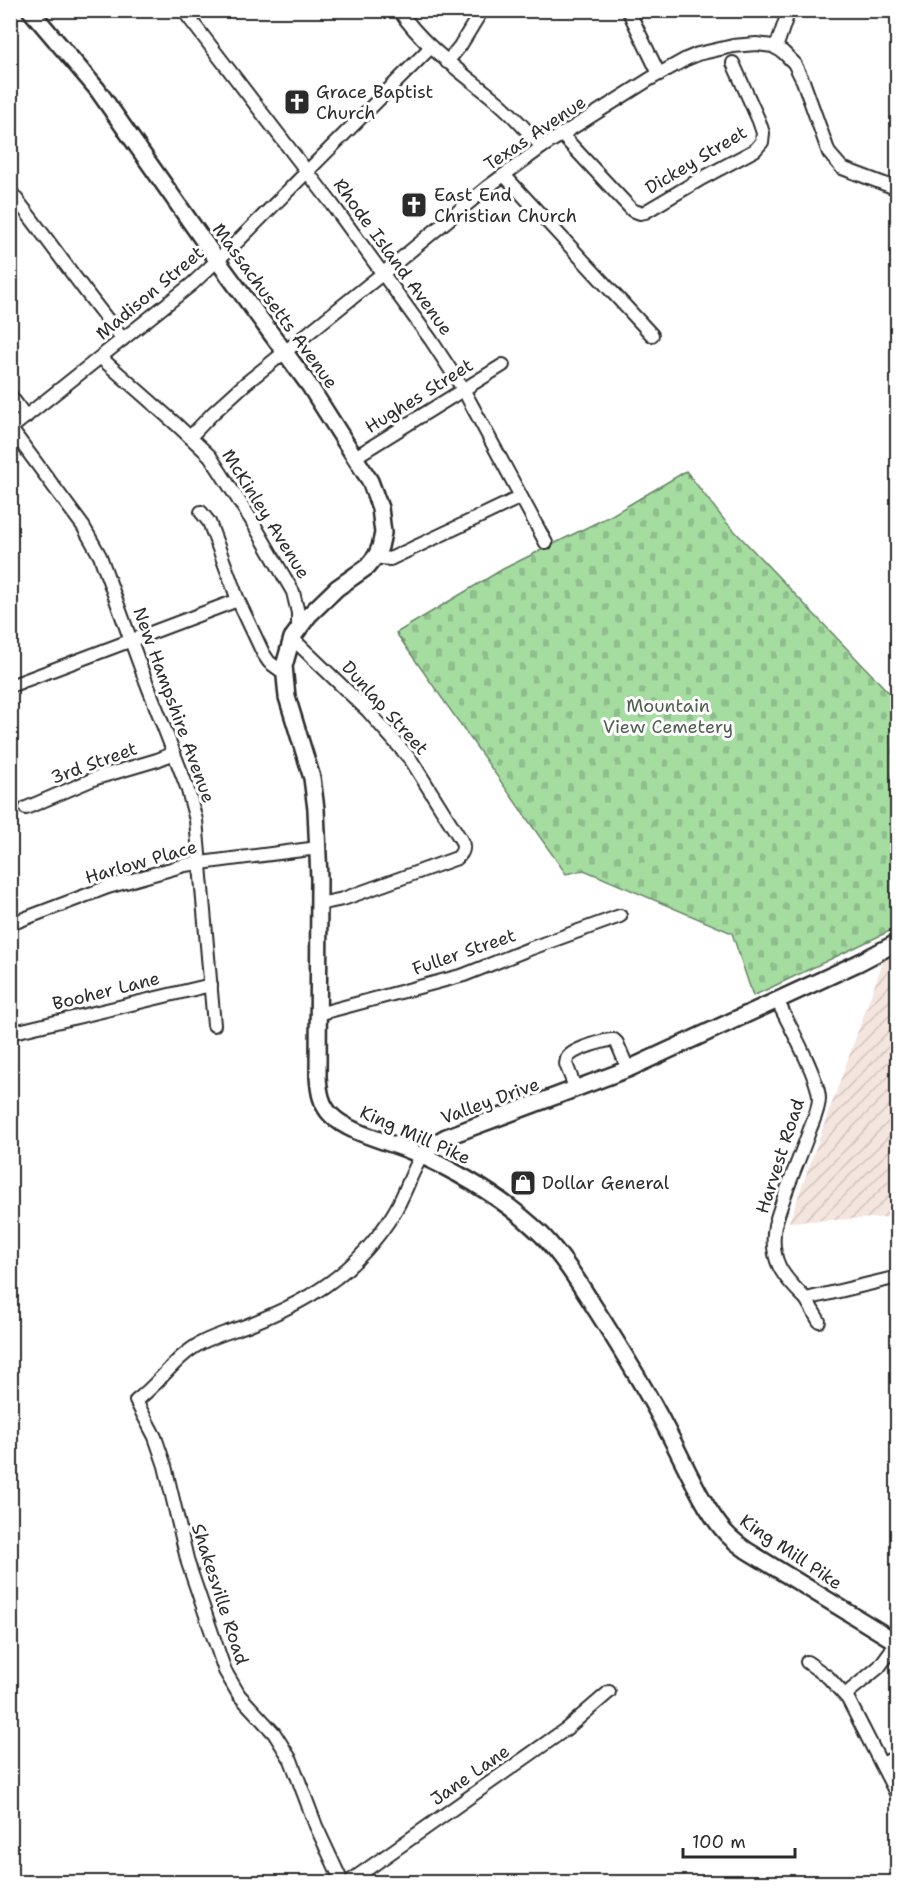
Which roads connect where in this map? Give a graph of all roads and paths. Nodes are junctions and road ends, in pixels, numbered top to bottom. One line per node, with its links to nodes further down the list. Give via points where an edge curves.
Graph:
1 (30, 10): 18 (main road, Massachusetts Avenue, via 97,89)
2 (183, 10): 14 (street, Rhode Island Avenue)
3 (399, 10): 7 (street)
4 (482, 10): 9 (street)
5 (628, 10): 11 (street)
6 (789, 10): 8 (street)
7 (431, 47): 9 (street); 14 (street, Madison Street)
8 (776, 48): 11 (street, Texas Avenue, via 756,44 716,50 686,59); 16 (street, via 794,63 829,153 842,168)
9 (447, 62): 13 (street, via 495,99)
10 (733, 63): 12 (street, Dickey Street, via 759,121 762,142 645,212 632,210)
11 (659, 74): 12 (street, Texas Avenue)
12 (561, 134): 13 (street, Texas Avenue)
13 (542, 147): 15 (street, Texas Avenue)
14 (307, 172): 18 (street, Madison Street); 19 (street, Rhode Island Avenue)
15 (504, 175): 19 (street, Texas Avenue); 20 (street)
16 (897, 189)
17 (10, 191): 21 (street)
18 (217, 260): 21 (street, Madison Street); 22 (main road, Massachusetts Avenue)
19 (383, 273): 22 (street, Texas Avenue); 25 (street, Rhode Island Avenue)
20 (652, 335)
21 (123, 339): 23 (street, Madison Street)
22 (285, 351): 29 (street, Texas Avenue); 30 (main road, Massachusetts Avenue)
23 (101, 358): 27 (street, Madison Street); 29 (street, McKinley Avenue)
24 (503, 365): 25 (street, Hughes Street)
25 (463, 389): 30 (street, Hughes Street); 31 (street, Rhode Island Avenue)
26 (10, 394): 27 (street)
27 (26, 417): 28 (street, Madison Street)
28 (11, 429): 37 (street, New Hampshire Avenue, via 93,542)
29 (190, 437): 36 (street, McKinley Avenue, via 210,456 284,573 296,601)
30 (355, 457): 34 (main road, Massachusetts Avenue, via 380,508 383,533)
31 (521, 497): 33 (street, Rhode Island Avenue); 34 (street, via 390,559)
32 (201, 512): 35 (street, via 209,522)
33 (546, 543)
34 (376, 556): 36 (main road, via 322,601)
35 (238, 600): 37 (street); 38 (street, via 263,653)
36 (295, 633): 38 (main road, King Mill Pike); 44 (street, Dunlap Street, via 411,760 463,848 457,858)
37 (131, 641): 39 (street); 40 (street, New Hampshire Avenue)
38 (284, 673): 42 (main road, King Mill Pike, via 287,697 312,778)
39 (10, 687)
40 (174, 753): 41 (street, 3rd Street, via 96,778); 43 (street, New Hampshire Avenue, via 193,806)
41 (26, 808)
42 (318, 848): 43 (street, Harlow Place); 44 (main road, King Mill Pike)
43 (200, 862): 46 (street, Harlow Place, via 108,886); 48 (street, New Hampshire Avenue)
44 (319, 904): 50 (main road, King Mill Pike)
45 (620, 916): 50 (street, Fuller Street, via 464,975)
46 (14, 923)
47 (897, 942): 49 (main road, Valley Drive)
48 (211, 984): 51 (street, New Hampshire Avenue); 52 (street, Booher Lane)
49 (777, 1000): 53 (main road, Valley Drive); 57 (street, Harvest Road, via 819,1099 773,1239 775,1257 786,1280)
50 (318, 1014): 55 (main road, King Mill Pike, via 319,1089 330,1114 350,1128)
51 (214, 1025)
52 (10, 1033)
53 (628, 1070): 54 (main road, Valley Drive); 54 (street, via 617,1043 606,1040 571,1054 567,1060)
54 (576, 1090): 55 (main road, Valley Drive, via 446,1137)
55 (422, 1156): 59 (street, Valley Drive, via 388,1222 335,1280 292,1306 201,1343 178,1359); 60 (main road, King Mill Pike, via 512,1209 562,1259 613,1335 724,1532 746,1550)
56 (897, 1277): 57 (street)
57 (806, 1299): 58 (street, Harvest Road)
58 (819, 1321)
59 (136, 1401): 67 (street, Shakesville Road, via 165,1466 188,1563 225,1671 239,1695 274,1733 291,1760)
60 (897, 1642): 63 (street, via 879,1667)
61 (807, 1662): 63 (street)
62 (609, 1692): 68 (street, Jane Lane, via 566,1729)
63 (845, 1695): 65 (street)
64 (897, 1756): 65 (street)
65 (882, 1764): 66 (street)
66 (897, 1797)
67 (342, 1882)
68 (349, 1882)

